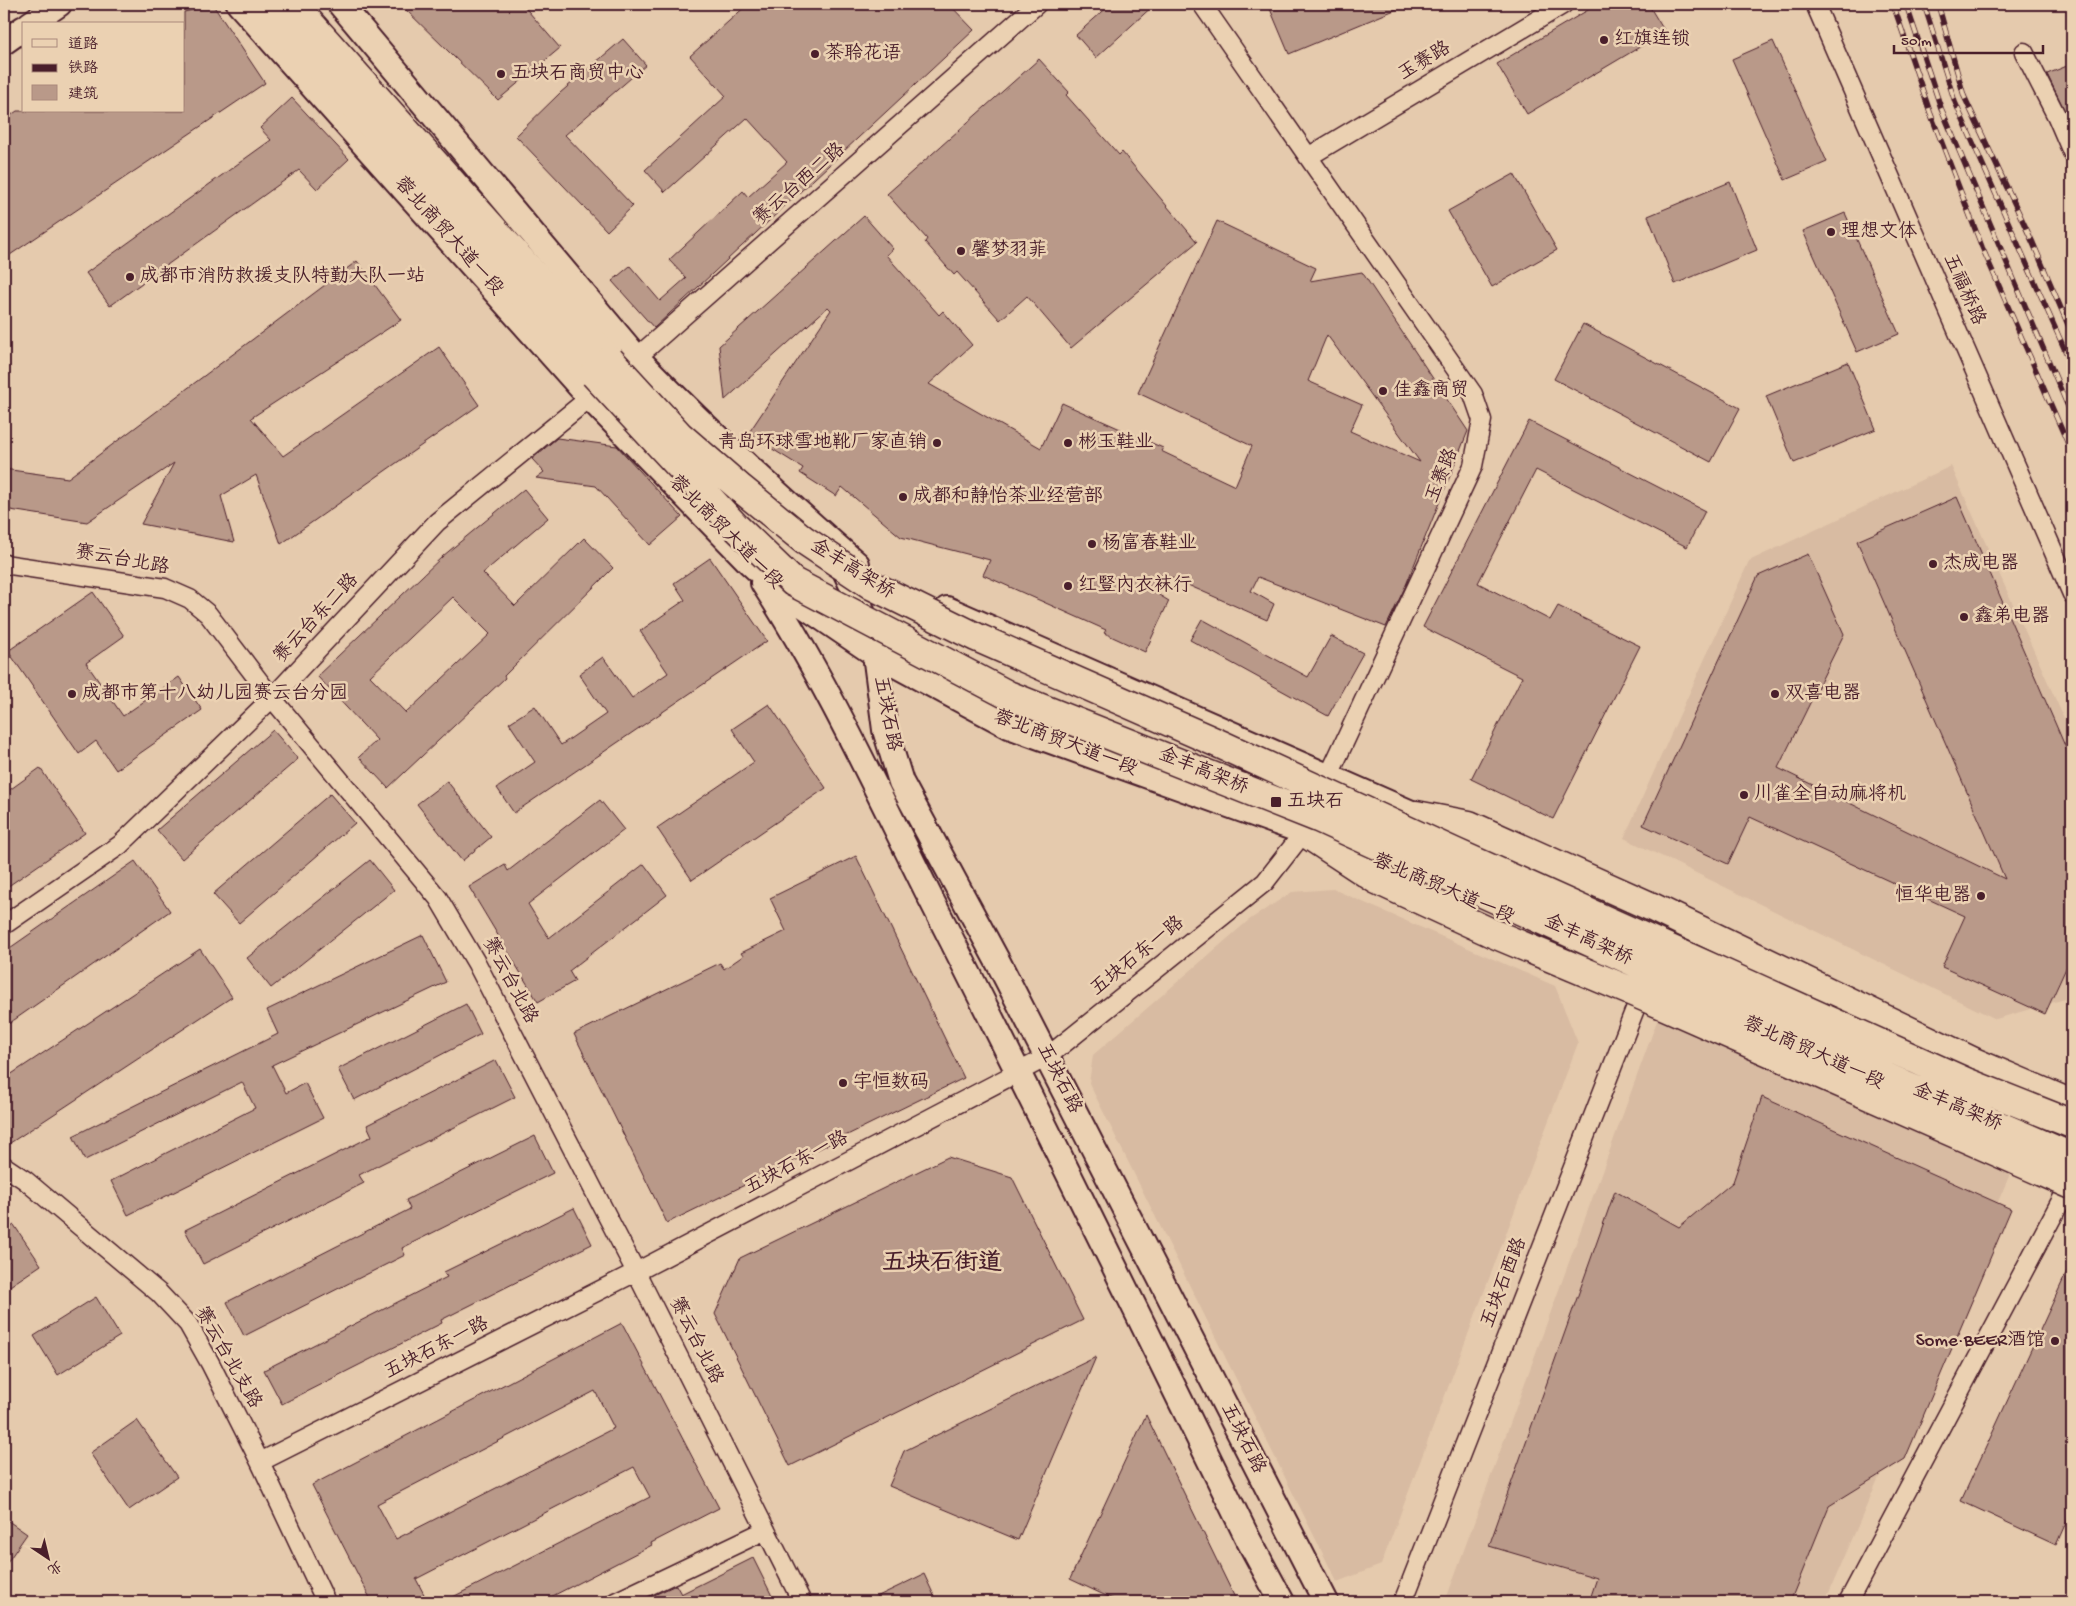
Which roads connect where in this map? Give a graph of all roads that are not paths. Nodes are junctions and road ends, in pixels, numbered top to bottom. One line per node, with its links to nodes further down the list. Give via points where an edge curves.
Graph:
1 (59, 4): 10 (main road)
2 (239, 4): 16 (main road, 蓉北商贸大道一段)
3 (263, 4): 16 (highway)
4 (293, 4): 16 (highway, 蓉北商贸大道一段)
5 (340, 4): 16 (main road, 蓉北商贸大道一段)
6 (1038, 4): 16 (street, 赛云台西二路)
7 (1202, 4): 15 (street, 玉赛路)
8 (1564, 4): 15 (street, 玉赛路)
9 (1815, 4): 20 (street, 五福桥路)
10 (33, 22)
11 (22, 29): 12 (main road)
12 (4, 42)
13 (2024, 52): 14 (street, via 2058,117)
14 (2072, 152)
15 (1308, 157): 23 (street, 玉赛路, via 1473,394 1482,420 1474,466)
16 (608, 372): 17 (main road, 蓉北商贸大道一段, via 677,399); 18 (main road, 蓉北商贸大道一段); 22 (street, 赛云台东二路, via 437,522); 32 (highway, 金丰高架桥, bridge, via 804,540 874,586 976,637 1966,1082); 33 (highway, 金丰高架桥, bridge, via 736,527 793,582 1008,695 1318,818 1904,1085)
17 (831, 541): 21 (main road, 五块石路, via 859,601); 23 (main road, 蓉北商贸大道一段, via 871,576)
18 (750, 563): 21 (main road, 蓉北商贸大道一段, via 775,586); 29 (main road, 五块石路, via 789,623 877,789)
19 (4, 564): 22 (street, 赛云台北路, via 165,588 190,599 208,614)
20 (2072, 594)
21 (876, 654): 25 (main road, 蓉北商贸大道一段, via 1009,726); 28 (main road, 五块石路, via 885,730 901,782)
22 (272, 698): 26 (street, 赛云台东二路, via 120,845); 38 (street, 赛云台北路, via 438,898 477,964)
23 (1328, 776): 24 (main road, 蓉北商贸大道一段); 25 (street, 玉赛路)
24 (1416, 815): 30 (highway, via 1470,825 1652,906 1974,1062); 31 (main road, 蓉北商贸大道一段, via 1639,923)
25 (1304, 832): 27 (main road, 蓉北商贸大道一段); 28 (street, 五块石东一路, via 1265,882); 37 (highway, bridge, via 1377,880 1640,995)
26 (4, 925)
27 (1646, 979): 35 (main road, 蓉北商贸大道一段); 46 (street, 五块石西路)
28 (1047, 1057): 29 (street, 五块石东一路); 45 (main road, 五块石路)
29 (1019, 1072): 38 (street, 五块石东一路); 44 (main road, 五块石路)
30 (2072, 1104)
31 (2072, 1120)
32 (2072, 1124)
33 (2072, 1157)
34 (4, 1166): 39 (street, 赛云台北支路, via 159,1293 188,1324)
35 (2072, 1169)
36 (2072, 1173): 37 (street)
37 (2068, 1190): 47 (street)
38 (636, 1272): 39 (street, 五块石东一路); 40 (street, 赛云台北路)
39 (260, 1462): 41 (street, 赛云台北支路)
40 (766, 1530): 42 (street); 43 (street, 赛云台北路)
41 (326, 1602)
42 (615, 1602)
43 (802, 1602)
44 (1282, 1602)
45 (1326, 1602)
46 (1403, 1602)
47 (1848, 1602)

